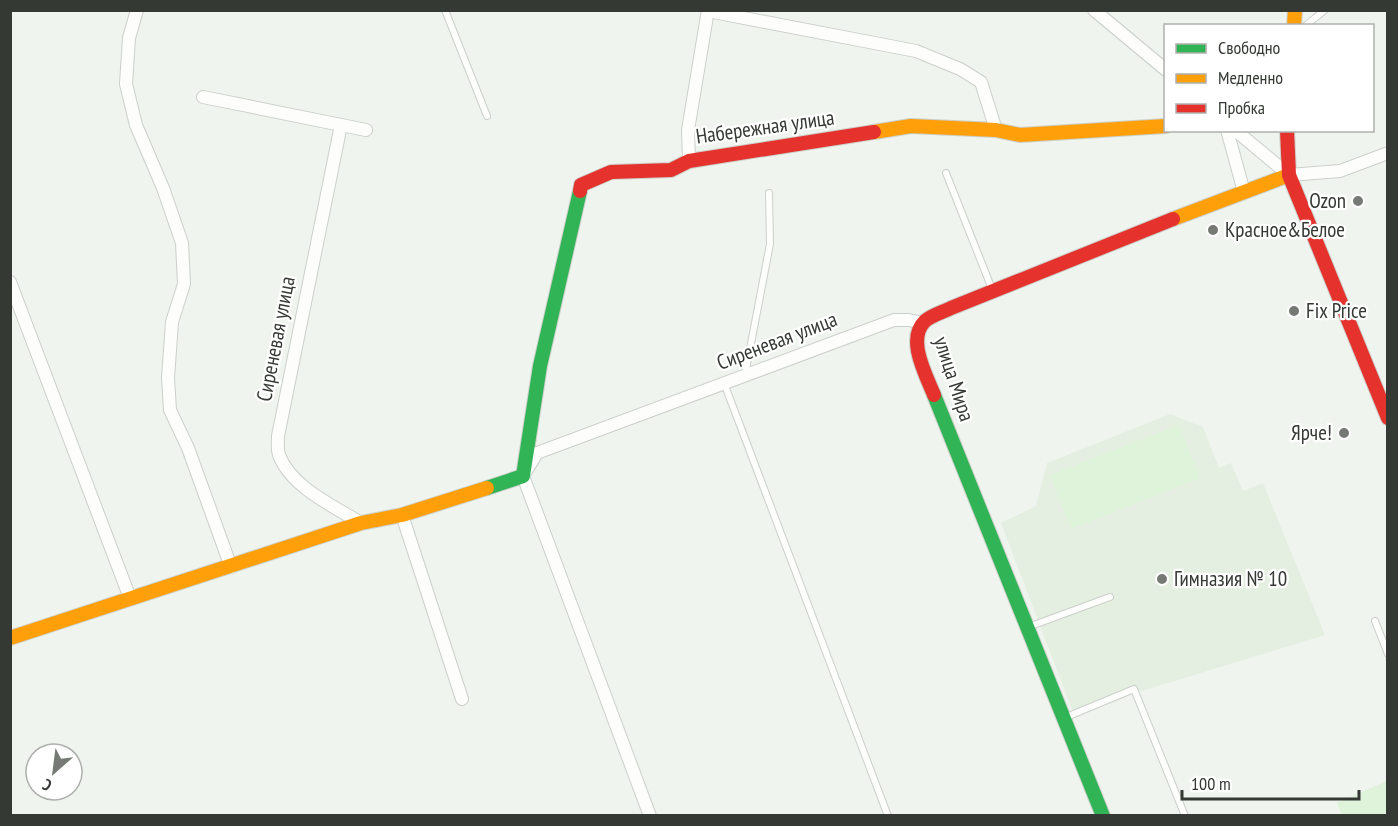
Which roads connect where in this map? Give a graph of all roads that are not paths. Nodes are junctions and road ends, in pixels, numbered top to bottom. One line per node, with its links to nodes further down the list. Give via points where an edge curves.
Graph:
1 (137, 10): 32 (street, via 129,38 126,84 136,125 182,243 184,284 172,322 170,410 188,448)
2 (1095, 10): 7 (street)
3 (1325, 10): 6 (lane)
4 (444, 11): 9 (lane)
5 (708, 11): 13 (street, Набережная улица, via 915,51 960,69 981,82); 18 (street, Набережная улица, via 688,130)
6 (1308, 24)
7 (1164, 68)
8 (203, 97): 10 (street)
9 (487, 116)
10 (341, 125): 12 (street); 31 (street, Сиреневая улица, via 278,436 278,453 302,484)
11 (1164, 126): 13 (street, Набережная улица, via 1020,135)
12 (366, 130)
13 (996, 130): 18 (street, Набережная улица, via 911,126)
14 (1228, 132): 21 (street)
15 (1237, 132): 20 (street)
16 (1287, 132): 20 (street)
17 (1388, 153): 20 (street, via 1340,171)
18 (689, 161): 29 (street, via 671,170 611,172 581,185 549,329)
19 (946, 173): 24 (lane)
20 (1289, 175): 21 (street, улица Мира); 28 (street)
21 (1244, 192): 24 (street, улица Мира)
22 (769, 193): 26 (lane, via 770,244)
23 (10, 282): 34 (street)
24 (994, 292): 25 (street, улица Мира)
25 (923, 323): 26 (street, Сиреневая улица, via 894,320); 36 (street, улица Мира, via 918,333 918,349)
26 (745, 375): 27 (street, Сиреневая улица)
27 (724, 383): 29 (street, Сиреневая улица, via 537,453); 42 (lane)
28 (1388, 418)
29 (523, 476): 30 (street); 41 (street)
30 (402, 515): 31 (street); 39 (street)
31 (361, 523): 32 (street)
32 (231, 567): 34 (street)
33 (1110, 597): 36 (lane)
34 (130, 598): 37 (street)
35 (1375, 621): 38 (lane)
36 (1027, 627): 40 (street, улица Мира)
37 (10, 638)
38 (1388, 654)
39 (462, 699)
40 (1064, 718): 43 (street, улица Мира); 44 (lane, via 1134,689)
41 (650, 816)
42 (888, 816)
43 (1103, 816)
44 (1185, 816)

